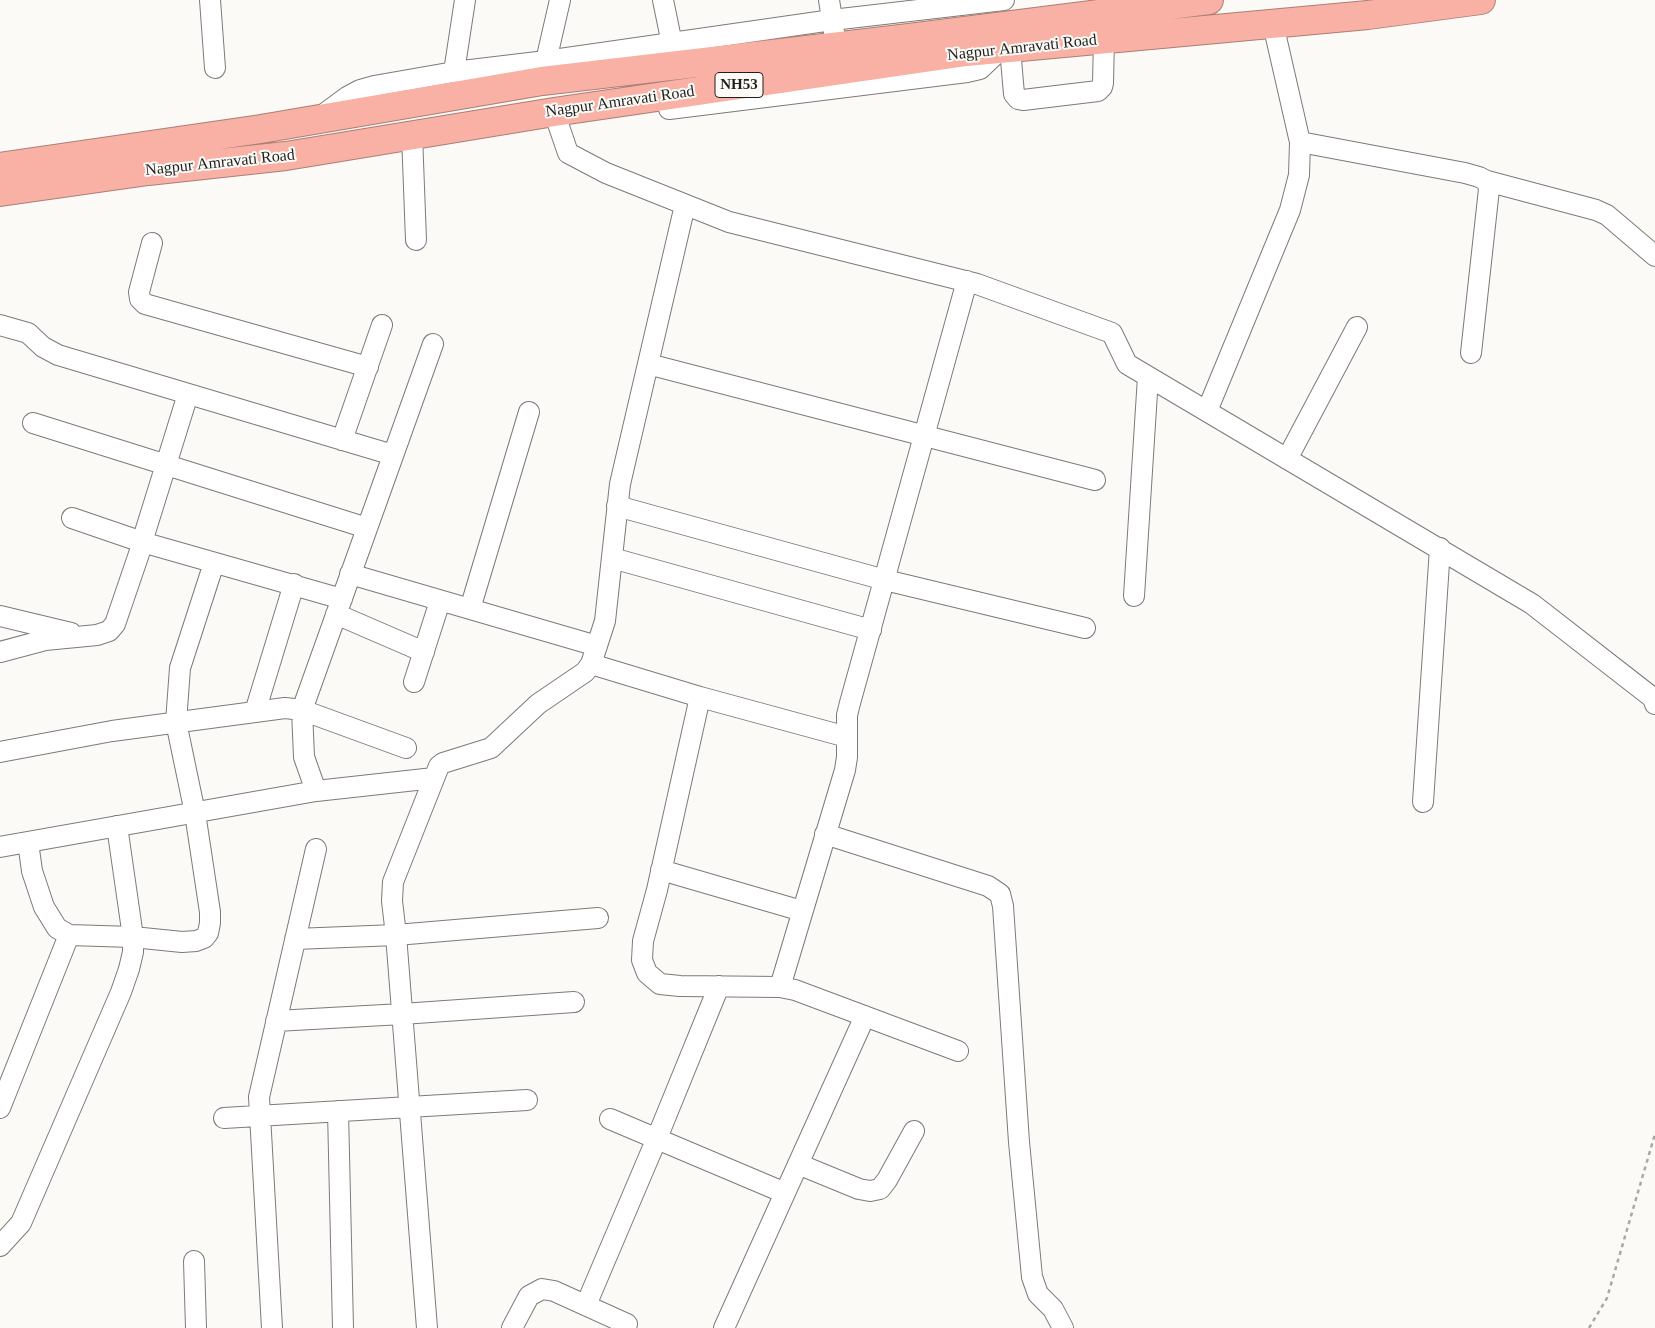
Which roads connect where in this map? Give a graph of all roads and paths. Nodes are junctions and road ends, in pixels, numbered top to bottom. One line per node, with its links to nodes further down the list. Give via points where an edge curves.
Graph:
1 (210, 0): 15 (street)
2 (465, 0): 16 (street)
3 (560, 0): 14 (street)
4 (663, 0): 12 (street)
5 (829, 0): 10 (street)
6 (1004, 0): 10 (street)
7 (1209, 0): 10 (highway, Nagpur Amravati Road / NH53)
8 (1481, 0): 9 (highway, Nagpur Amravati Road / NH53)
9 (1273, 24): 11 (highway, Nagpur Amravati Road / NH53); 20 (street)
10 (834, 33): 12 (street); 18 (highway, Nagpur Amravati Road / NH53)
11 (1104, 40): 13 (highway, Nagpur Amravati Road / NH53); 13 (street, via 1103,83 1098,91 1023,100 1014,94)
12 (672, 44): 14 (street)
13 (1005, 49): 17 (highway, Nagpur Amravati Road / NH53)
14 (546, 61): 16 (street)
15 (215, 68)
16 (454, 72): 18 (street, via 360,90)
17 (556, 117): 19 (highway, Nagpur Amravati Road / NH53); 25 (street, via 568,153 606,173)
18 (316, 120): 21 (highway, Nagpur Amravati Road / NH53)
19 (412, 142): 23 (highway, Nagpur Amravati Road / NH53, via 148,171); 24 (street, via 13,203); 26 (street)
20 (1300, 142): 22 (street, via 1465,172); 39 (street, via 1300,175 1290,210)
21 (0, 167)
22 (1487, 181): 28 (street, via 1607,214); 34 (street, via 1489,189)
23 (0, 192)
24 (0, 200)
25 (685, 205): 29 (street, via 729,222); 35 (street)
26 (416, 240)
27 (152, 243): 36 (street, via 139,292 145,304)
28 (1655, 256)
29 (967, 281): 37 (street, via 1112,333 1126,364); 42 (street)
30 (0, 325): 38 (street, via 28,333 58,355)
31 (382, 325): 36 (street)
32 (1357, 327): 45 (street)
33 (433, 344): 44 (street)
34 (1472, 353)
35 (648, 364): 42 (street); 48 (street)
36 (368, 367): 43 (street)
37 (1148, 377): 39 (street); 58 (street)
38 (188, 394): 43 (street); 46 (street)
39 (1207, 411): 45 (street)
40 (529, 412): 61 (street)
41 (33, 423): 46 (street)
42 (924, 435): 47 (street); 56 (street)
43 (342, 440): 44 (street)
44 (393, 455): 50 (street)
45 (1287, 458): 52 (street)
46 (167, 465): 50 (street); 51 (street)
47 (1095, 480)
48 (617, 506): 53 (street); 56 (street)
49 (72, 518): 51 (street)
50 (367, 528): 55 (street)
51 (142, 542): 54 (street); 65 (street, via 115,624 109,631)
52 (1440, 548): 71 (street, via 1532,604 1653,698); 80 (street)
53 (612, 558): 64 (street); 68 (street, via 605,620)
54 (214, 563): 57 (street); 74 (street, via 180,668)
55 (350, 574): 59 (street); 60 (street)
56 (885, 580): 63 (street); 64 (street)
57 (294, 584): 60 (street); 73 (street)
58 (1134, 596)
59 (440, 601): 61 (street); 67 (street)
60 (339, 606): 67 (street); 72 (street)
61 (470, 609): 68 (street)
62 (0, 616): 65 (street)
63 (1085, 628)
64 (871, 630): 75 (street, via 850,704)
65 (88, 636): 66 (street, via 45,640)
66 (0, 652)
67 (424, 652): 69 (street)
68 (594, 655): 70 (street); 78 (street, via 585,672 538,704 491,748 443,763)
69 (414, 682)
70 (700, 697): 75 (street); 87 (street)
71 (1655, 704)
72 (302, 710): 73 (street, via 286,708); 76 (street); 79 (street, via 304,757)
73 (255, 712): 74 (street)
74 (176, 722): 77 (street); 81 (street)
75 (847, 737): 83 (street, via 845,770)
76 (406, 748)
77 (0, 752)
78 (434, 778): 79 (street); 90 (street, via 393,882)
79 (316, 791): 81 (street)
80 (1423, 802)
81 (195, 812): 82 (street); 92 (street, via 210,912 208,933 196,941 182,942)
82 (117, 826): 84 (street); 92 (street)
83 (825, 834): 88 (street); 123 (street, via 988,886 1000,894 1004,906 1019,1142 1032,1277 1038,1294 1053,1309)
84 (28, 842): 85 (street); 91 (street, via 32,871 44,907 57,928)
85 (0, 847)
86 (316, 849): 93 (street)
87 (661, 870): 88 (street); 94 (street, via 643,941 642,960 647,973 660,984)
88 (802, 911): 95 (street)
89 (598, 918): 90 (street)
90 (396, 934): 93 (street); 97 (street)
91 (69, 935): 92 (street); 103 (street)
92 (134, 937): 113 (street, via 129,970 121,992 21,1223)
93 (296, 939): 99 (street)
94 (719, 986): 95 (street); 110 (street)
95 (780, 987): 98 (street)
96 (574, 1002): 97 (street)
97 (402, 1014): 99 (street); 102 (street)
98 (865, 1016): 100 (street); 111 (street)
99 (276, 1021): 105 (street, via 260,1097)
100 (958, 1050)
101 (527, 1100): 102 (street)
102 (410, 1106): 104 (street); 120 (street)
103 (0, 1108)
104 (338, 1111): 105 (street); 119 (street)
105 (260, 1116): 106 (street); 118 (street)
106 (224, 1118)
107 (610, 1119): 110 (street)
108 (914, 1131): 111 (street, via 880,1189 859,1189)
109 (1655, 1134): 124 (path, via 1606,1298)
110 (657, 1138): 112 (street); 115 (street)
111 (798, 1164): 112 (street)
112 (785, 1193): 122 (street)
113 (0, 1246)
114 (194, 1261): 117 (street)
115 (586, 1305): 116 (street); 121 (street, via 542,1289 529,1296)
116 (627, 1324)
117 (196, 1328)
118 (272, 1328)
119 (343, 1328)
120 (427, 1328)
121 (512, 1328)
122 (724, 1328)
123 (1063, 1328)
124 (1589, 1328)

